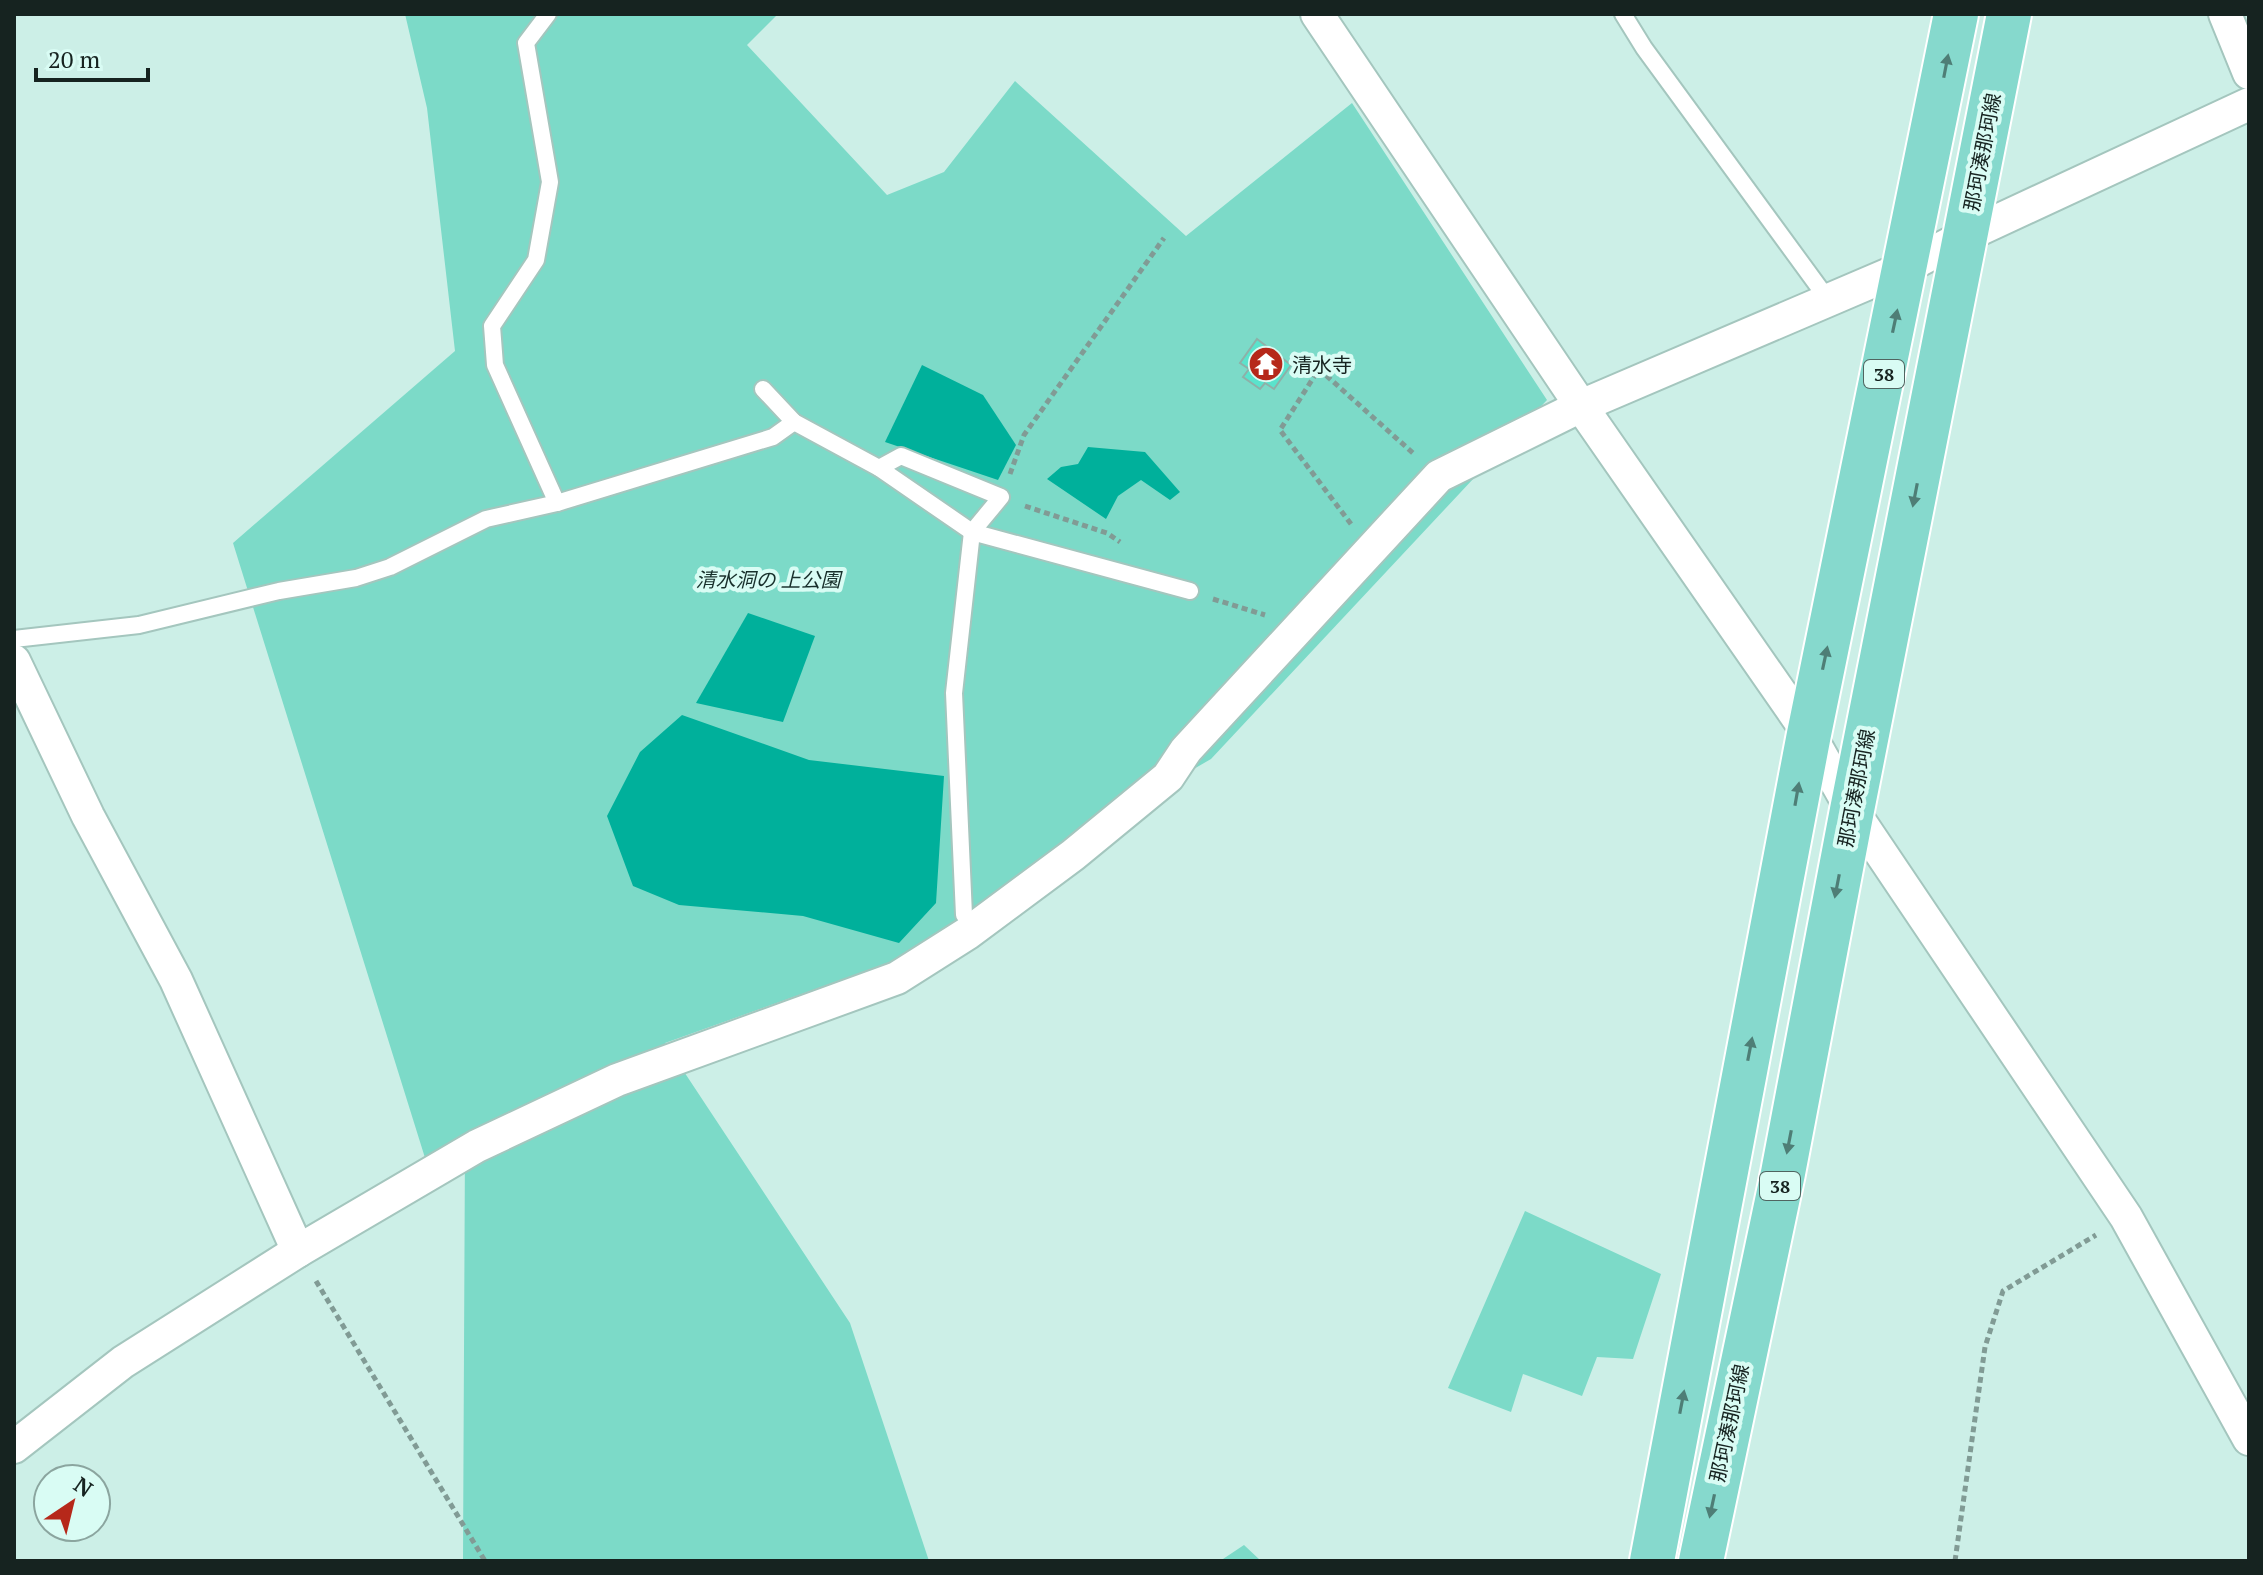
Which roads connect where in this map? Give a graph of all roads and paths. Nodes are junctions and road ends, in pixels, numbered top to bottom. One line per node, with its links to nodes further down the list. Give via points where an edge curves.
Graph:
1 (548, 14): 19 (lane, via 526,43 550,182 548,197 536,260 492,326 495,365)
2 (1317, 14): 14 (street)
3 (1623, 14): 12 (lane)
4 (1956, 14): 11 (main road, 38, one-way to 4)
5 (2009, 14): 9 (main road, 那珂湊那珂線 / 38)
6 (2225, 14): 7 (street)
7 (2249, 73)
8 (2249, 104): 9 (street)
9 (1965, 236): 11 (street); 28 (main road, 那珂湊那珂線 / 38, one-way to 28)
10 (1164, 238): 18 (path, via 1024,435)
11 (1906, 267): 12 (street); 27 (main road, 38, one-way to 11)
12 (1829, 301): 14 (street)
13 (763, 389): 15 (lane)
14 (1581, 406): 17 (street); 27 (street)
15 (794, 422): 16 (lane); 19 (lane, via 773,437)
16 (879, 468): 18 (lane, via 901,456); 20 (lane)
17 (1439, 476): 22 (street); 22 (path, via 1319,369 1280,430)
18 (1001, 497): 20 (lane); 21 (path, via 1107,533)
19 (557, 503): 25 (lane, via 486,519 390,567 356,578 139,625)
20 (972, 532): 23 (lane); 29 (lane, via 954,693)
21 (1131, 550)
22 (1371, 550): 24 (street)
23 (1190, 591): 24 (path)
24 (1300, 626): 31 (street, via 1186,750 1168,777 968,933 897,978 617,1080 477,1146)
25 (14, 639)
26 (14, 661): 31 (street, via 88,816 176,980)
27 (1809, 734): 28 (street); 35 (main road, 38, one-way to 27)
28 (1852, 810): 30 (street); 36 (main road, 那珂湊那珂線 / 38, one-way to 36)
29 (964, 915)
30 (2126, 1217): 32 (street); 37 (path, via 2003,1291 1985,1347)
31 (298, 1251): 33 (street, via 123,1362); 34 (path)
32 (2249, 1439)
33 (14, 1447)
34 (485, 1561)
35 (1652, 1561)
36 (1701, 1561)
37 (1955, 1561)

